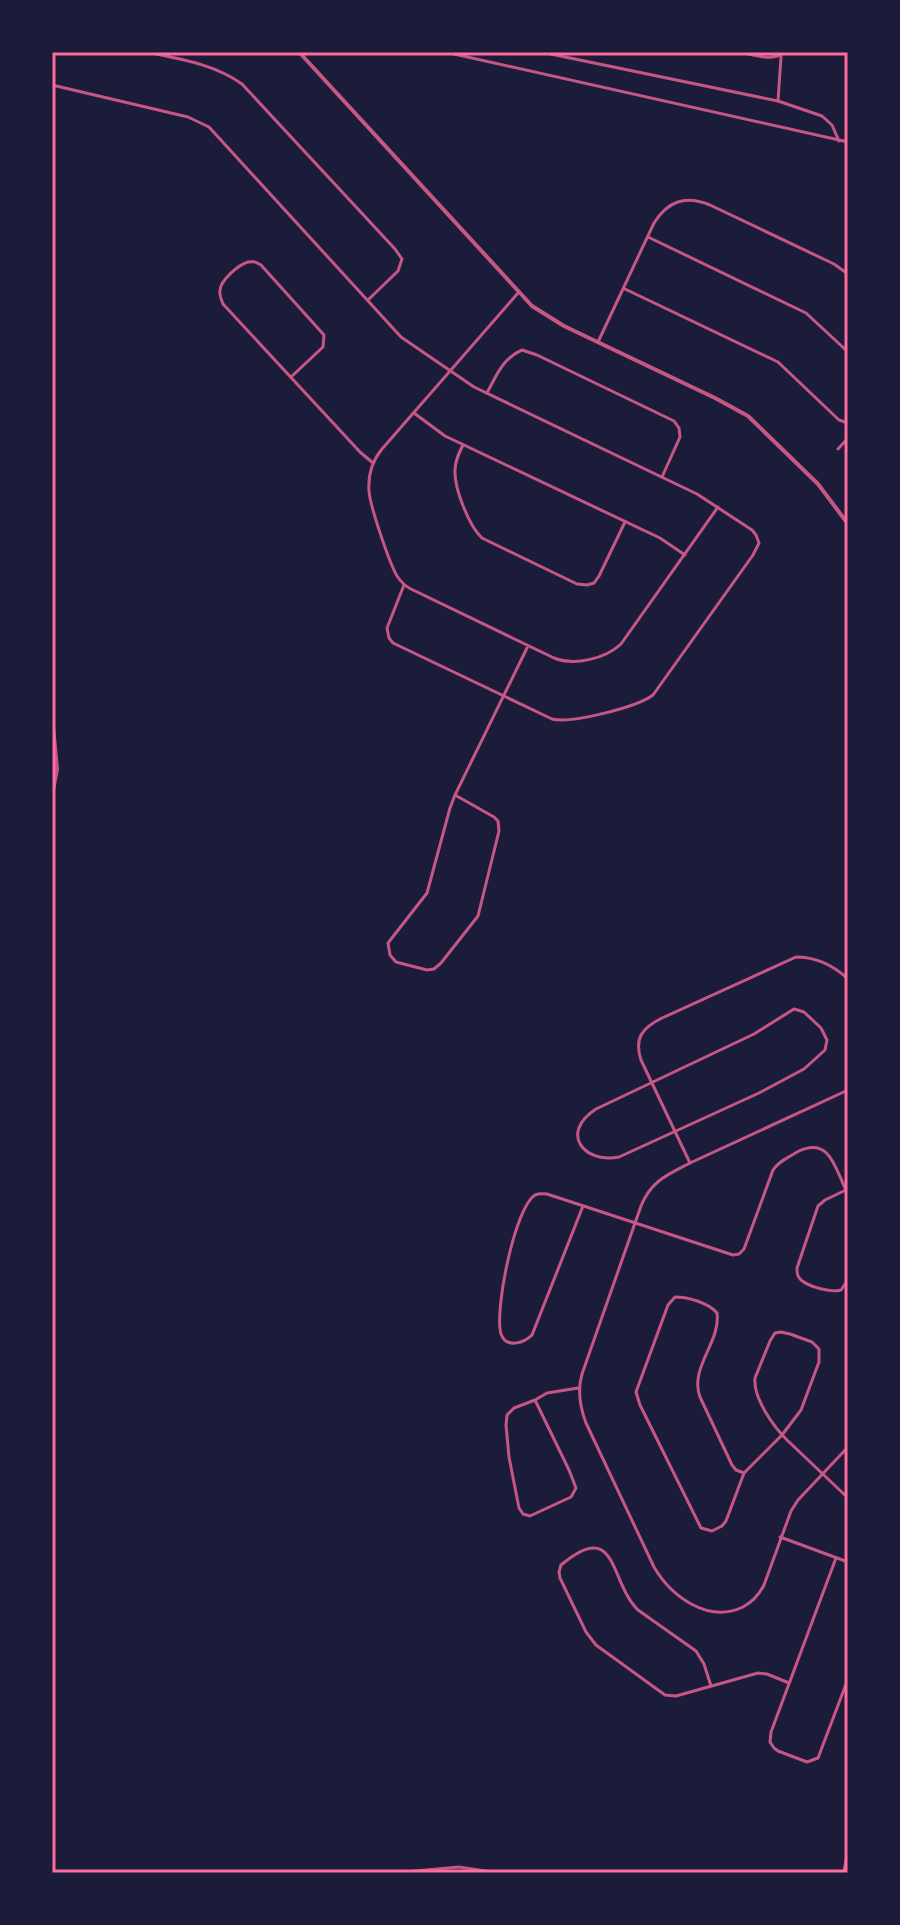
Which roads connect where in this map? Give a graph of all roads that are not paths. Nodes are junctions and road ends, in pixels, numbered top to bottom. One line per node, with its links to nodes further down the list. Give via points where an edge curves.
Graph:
1 (147, 52): 15 (street, via 211,67 242,84 395,249 402,259 400,268)
2 (299, 52): 14 (street)
3 (445, 52): 9 (street)
4 (541, 52): 8 (street)
5 (741, 52): 6 (street, via 773,58)
6 (783, 54): 8 (street)
7 (52, 85): 15 (street, via 188,117 209,127)
8 (778, 101): 9 (street, via 822,116)
9 (839, 141): 10 (street)
10 (848, 142)
11 (648, 237): 12 (street, via 668,206 699,201); 13 (street); 17 (street, via 806,313)
12 (848, 274)
13 (624, 288): 16 (street); 22 (street, via 778,362)
14 (518, 293): 16 (street, via 542,314); 18 (street)
15 (368, 300): 18 (street, via 405,340)
16 (598, 342): 30 (street, via 748,416 818,484)
17 (848, 352)
18 (450, 369): 20 (street); 21 (street)
19 (291, 377): 19 (street, via 222,301 221,285 246,263 261,265 324,335 323,347); 26 (street)
20 (487, 393): 27 (street); 27 (street, via 513,355 522,350 537,355 674,421 680,437)
21 (414, 413): 24 (street); 26 (street)
22 (848, 423)
23 (848, 438): 25 (street)
24 (463, 445): 29 (street); 29 (street, via 455,480 476,532 577,584 597,579)
25 (838, 449)
26 (373, 463): 32 (street, via 371,504)
27 (662, 477): 28 (street)
28 (718, 507): 31 (street); 34 (street, via 752,530 759,543 657,691 635,705 561,721)
29 (626, 522): 31 (street)
30 (848, 524)
31 (685, 555): 33 (street, via 613,651 564,662)
32 (404, 585): 33 (street); 34 (street, via 387,628 391,641)
33 (528, 646): 34 (street)
34 (504, 696): 37 (street)
35 (52, 715): 36 (street, via 57,769)
36 (52, 795)
37 (455, 795): 37 (street, via 491,814 499,831 478,916 434,969 423,970 396,962 388,947 429,889)
38 (848, 979): 39 (street, via 816,959 796,957 653,1022 638,1045)
39 (652, 1082): 41 (street); 41 (street, via 589,1114 580,1125 579,1141 592,1153 616,1158); 41 (street, via 794,1009 804,1012 826,1036 825,1050 804,1069)
40 (848, 1090): 42 (street)
41 (675, 1132): 42 (street)
42 (690, 1163): 45 (street, via 651,1187)
43 (847, 1190): 45 (street, via 824,1150 811,1147 775,1167 739,1254); 46 (street, via 818,1206 797,1271 803,1282 832,1292)
44 (583, 1206): 44 (street, via 543,1193 527,1205 502,1284 500,1329 506,1341 522,1342 532,1335); 45 (street)
45 (635, 1223): 47 (street)
46 (848, 1280)
47 (579, 1387): 48 (street); 54 (street, via 586,1423 649,1558 663,1580 688,1602 720,1613 751,1602 762,1591)
48 (535, 1400): 48 (street, via 514,1408 506,1419 519,1508 530,1516 576,1490)
49 (782, 1435): 49 (street, via 754,1382 772,1338 781,1332 815,1344 820,1356 801,1410); 51 (street); 52 (street)
50 (848, 1447): 52 (street)
51 (744, 1473): 51 (street, via 724,1524 712,1531 701,1528 637,1397 675,1297 717,1313 696,1385 732,1465)
52 (823, 1473): 53 (street); 54 (street, via 794,1505)
53 (848, 1498)
54 (780, 1537): 55 (street)
55 (836, 1558): 56 (street); 58 (street)
56 (848, 1562)
57 (848, 1679): 58 (street, via 821,1754 807,1762 778,1751 770,1742)
58 (789, 1683): 59 (street, via 760,1672)
59 (711, 1686): 59 (street, via 668,1697 596,1645 560,1578 561,1565 590,1548 603,1549 632,1604 696,1651)
60 (848, 1854): 63 (street)
61 (393, 1873): 62 (street, via 450,1867)
62 (498, 1873)
63 (844, 1873)

